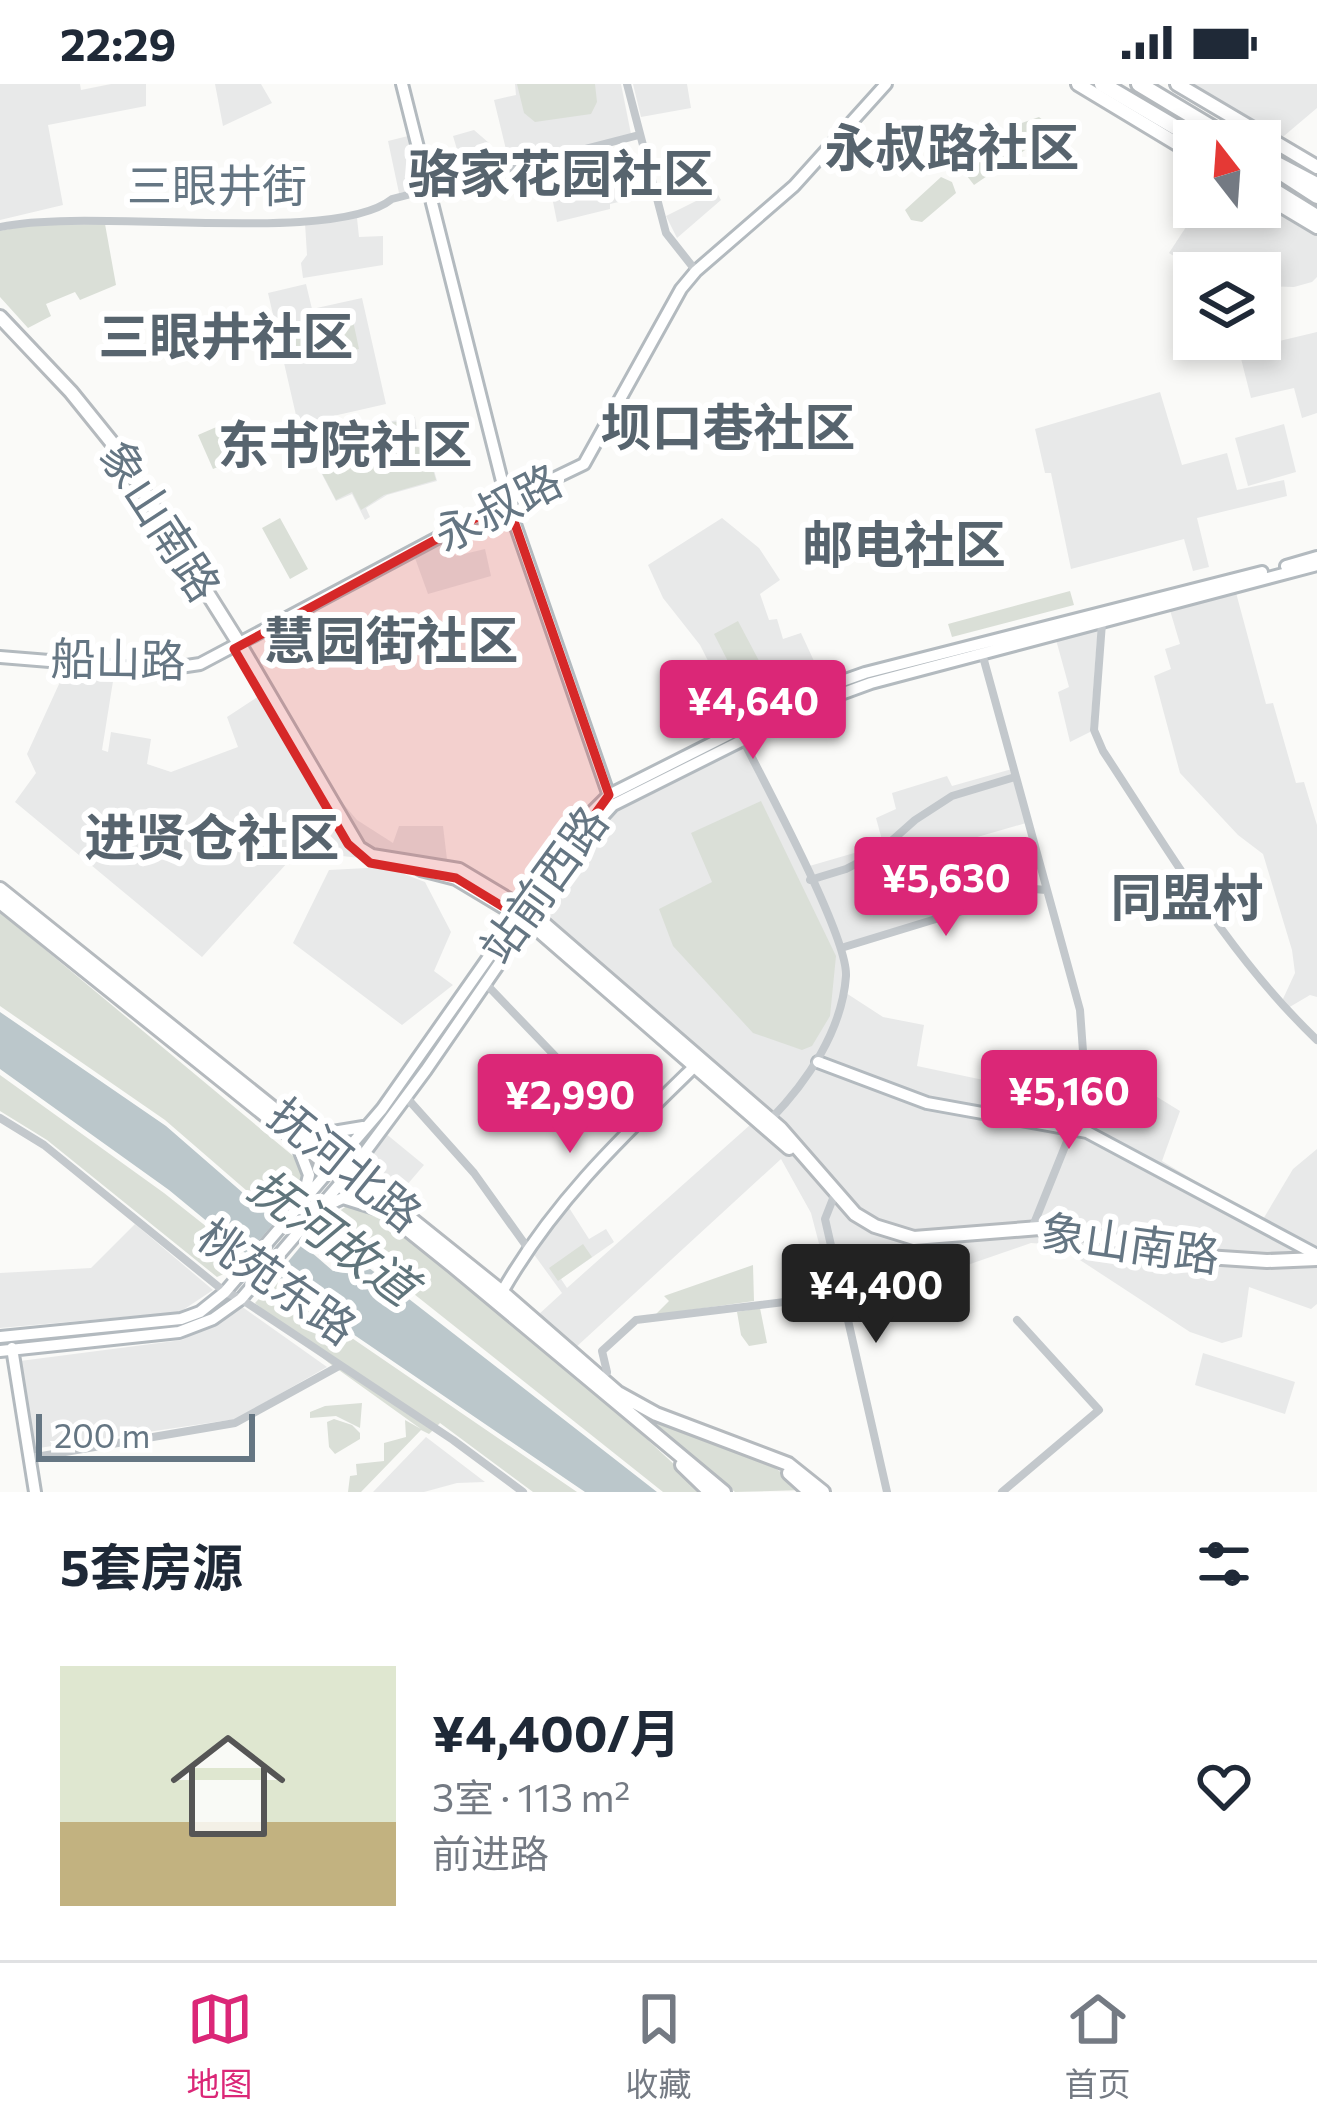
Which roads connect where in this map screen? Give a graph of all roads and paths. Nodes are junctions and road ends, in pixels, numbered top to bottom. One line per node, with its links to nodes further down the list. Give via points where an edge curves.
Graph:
1 (402, 84): 18 (main road)
2 (627, 84): 10 (street)
3 (886, 84): 25 (main road, 永叔路, via 794,186)
4 (1078, 84): 11 (main road)
5 (1102, 84): 9 (highway)
6 (1139, 84): 8 (highway)
7 (1177, 84): 13 (main road)
8 (1199, 120)
9 (1173, 126)
10 (638, 135): 18 (street, 三眼井街); 25 (street, via 666,232)
11 (1173, 141)
12 (1281, 166): 16 (main road)
13 (1317, 167)
14 (1281, 182): 19 (highway)
15 (1281, 184): 20 (highway)
16 (1317, 184)
17 (1281, 187): 22 (main road)
18 (428, 189): 23 (street, 三眼井街, via 340,220 111,218); 28 (main road)
19 (1317, 196)
20 (1317, 205)
21 (1281, 206): 24 (main road)
22 (1317, 216)
23 (0, 227)
24 (1317, 227)
25 (696, 272): 28 (main road, 永叔路, via 584,464)
26 (0, 317): 31 (main road, 象山南路, via 117,449)
27 (0, 328): 31 (main road, 象山南路, via 111,453)
28 (507, 501): 31 (main road, 永叔路); 36 (main road)
29 (1317, 561): 30 (main road, 站前西路); 36 (main road, 站前西路, via 866,673)
30 (1102, 621): 32 (main road, 站前西路); 44 (street, via 1094,730 1103,751 1211,916)
31 (237, 647): 33 (main road, 船山路, via 181,670); 41 (main road, 象山南路, via 359,848 459,870)
32 (982, 653): 34 (main road, 站前西路, via 819,702); 35 (street)
33 (0, 657)
34 (743, 740): 36 (main road, 站前西路); 37 (street)
35 (1016, 777): 37 (street, via 952,796 879,852); 39 (street)
36 (611, 800): 41 (main road, 站前西路)
37 (810, 880): 42 (street)
38 (0, 889): 53 (main road, 抚河北路)
39 (1046, 890): 42 (street); 51 (street, via 1080,1010 1085,1078)
40 (0, 902): 53 (main road, 抚河北路)
41 (527, 916): 43 (main road, 站前西路); 46 (main road, 象山南路); 49 (main road, 象山南路); 50 (main road, 站前西路)
42 (841, 948): 45 (street, via 840,1006)
43 (486, 984): 47 (main road, 站前西路); 52 (street)
44 (1317, 1040)
45 (818, 1062): 49 (street); 51 (main road, via 927,1103)
46 (696, 1065): 49 (main road, 象山南路); 52 (main road)
47 (406, 1097): 55 (main road, 站前西路); 61 (street)
48 (0, 1118): 63 (street, 桃苑东路)
49 (767, 1122): 56 (main road, 象山南路)
50 (371, 1123): 53 (main road); 54 (main road, 站前西路)
51 (1072, 1129): 60 (street); 62 (main road)
52 (628, 1132): 61 (main road)
53 (303, 1140): 54 (main road, 抚河北路); 57 (main road, via 308,1167)
54 (334, 1166): 55 (main road, 抚河北路); 57 (main road, 站前西路)
55 (347, 1176): 58 (main road, 抚河北路); 59 (main road, 站前西路); 64 (main road, 抚河北路)
56 (834, 1194): 60 (main road, 象山南路, via 875,1226 914,1238); 62 (main road, 象山南路, via 849,1220 910,1245 1046,1233 1190,1263); 65 (street, via 825,1219)
57 (300, 1205): 63 (main road, 站前西路)
58 (384, 1211): 59 (main road, via 343,1198); 73 (main road, 抚河北路)
59 (315, 1214): 66 (main road, 站前西路)
60 (1033, 1226): 62 (main road, 象山南路, via 1191,1256)
61 (527, 1247): 64 (main road)
62 (1317, 1260)
63 (225, 1292): 66 (street, 桃苑东路); 68 (main road, via 181,1319)
64 (502, 1292): 74 (main road, 抚河北路, via 618,1393)
65 (842, 1295): 72 (street, via 636,1320 602,1351); 82 (street)
66 (241, 1299): 69 (main road, 站前西路, via 179,1332); 71 (street, 桃苑东路)
67 (1017, 1320): 83 (street, via 1099,1410)
68 (0, 1338): 69 (main road)
69 (14, 1349): 70 (main road, 站前西路); 75 (main road)
70 (0, 1351)
71 (339, 1366): 75 (street, via 235,1423); 77 (street, 桃苑东路)
72 (608, 1372)
73 (643, 1426): 78 (main road); 79 (main road, 抚河北路)
74 (755, 1453): 80 (main road); 81 (main road, 抚河北路, via 788,1464)
75 (30, 1458): 76 (main road)
76 (34, 1492)
77 (523, 1492)
78 (710, 1492)
79 (724, 1492)
80 (810, 1492)
81 (824, 1492)
82 (886, 1492)
83 (1002, 1492)

